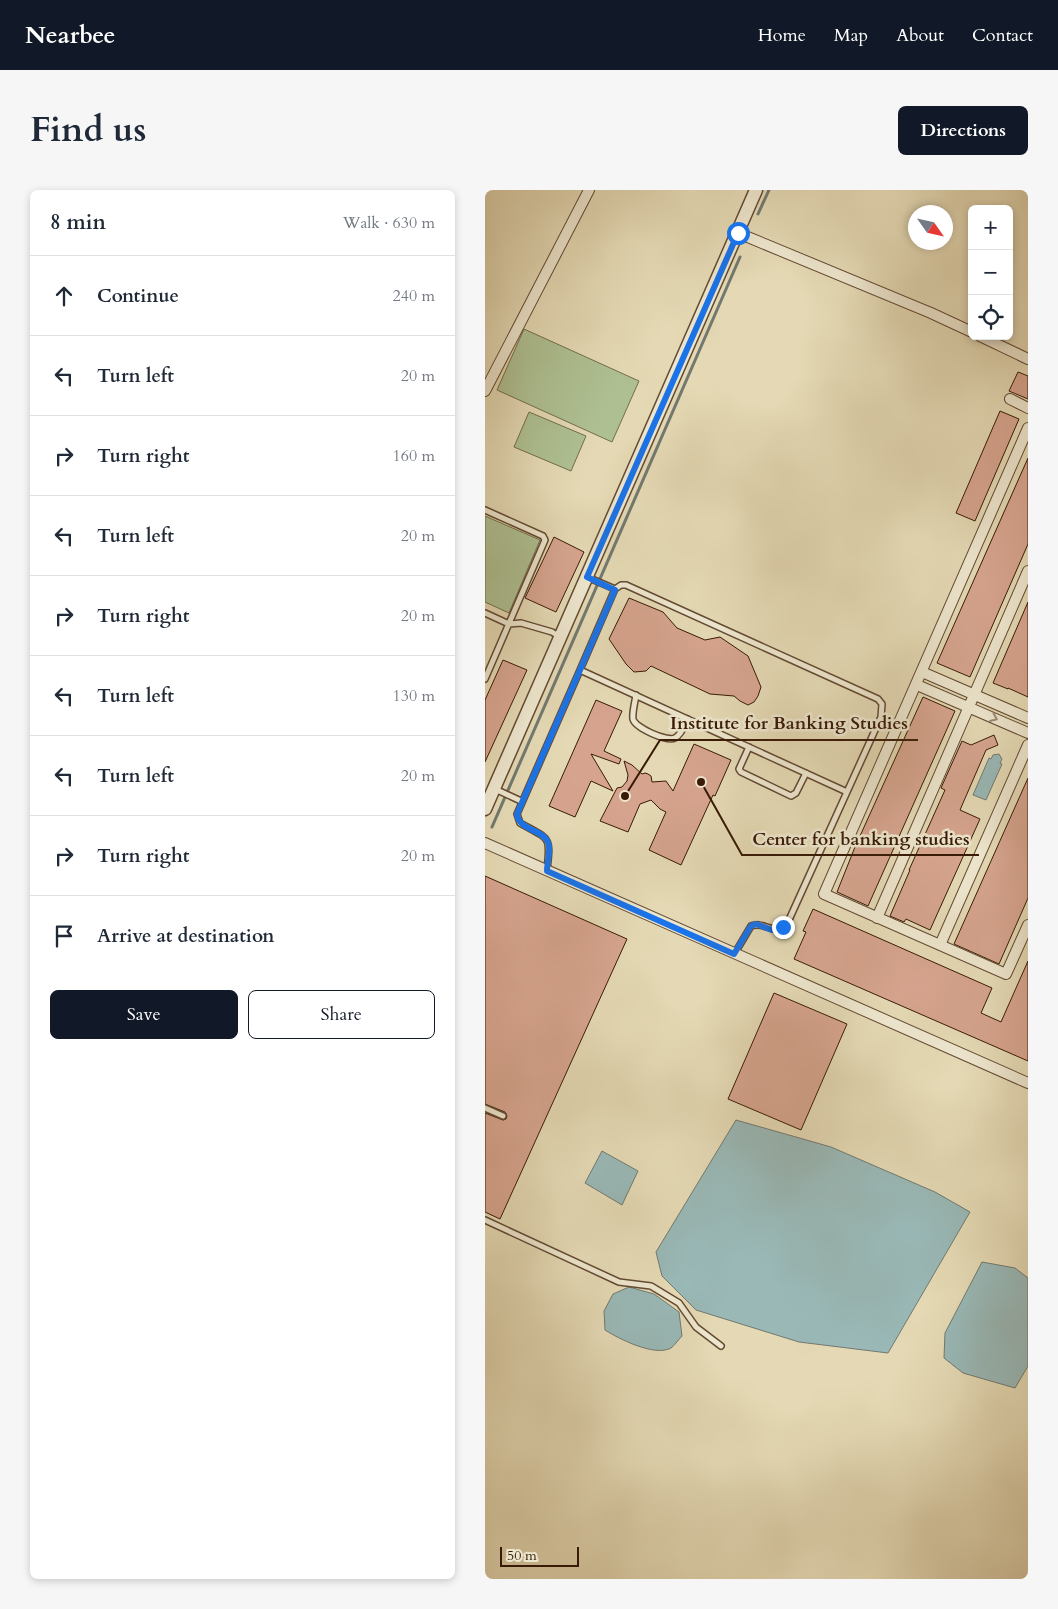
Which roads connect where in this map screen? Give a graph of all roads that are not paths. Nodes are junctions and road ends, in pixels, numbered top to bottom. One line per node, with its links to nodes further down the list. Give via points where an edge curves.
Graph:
1 (589, 190): 7 (street)
2 (756, 190): 3 (street)
3 (738, 233): 4 (street); 13 (street)
4 (968, 330)
5 (988, 340): 6 (street)
6 (1028, 359)
7 (485, 390)
8 (1010, 399): 9 (street)
9 (1028, 408)
10 (1028, 428): 19 (street)
11 (485, 510): 16 (lane, via 543,536 545,540)
12 (1028, 571): 22 (street)
13 (589, 578): 14 (lane); 17 (street)
14 (615, 590): 18 (lane); 32 (lane, via 621,585 626,586 878,699 882,704 881,717)
15 (485, 613): 16 (lane)
16 (509, 624): 17 (lane, via 521,622); 20 (lane)
17 (560, 637): 31 (street)
18 (580, 670): 23 (lane); 33 (lane)
19 (922, 672): 21 (street); 22 (street)
20 (485, 679)
21 (917, 684): 24 (street); 37 (street, via 824,894)
22 (975, 694): 24 (street); 25 (street)
23 (636, 695): 26 (lane); 26 (lane, via 633,719 645,730 672,740 678,737)
24 (969, 708): 27 (street, one-way to 27); 37 (street)
25 (1028, 718)
26 (688, 719): 29 (lane)
27 (1028, 733)
28 (1028, 745): 39 (street)
29 (749, 747): 30 (lane); 30 (lane, via 739,769 741,772 791,796 797,794)
30 (806, 773): 32 (lane)
31 (497, 790): 33 (lane); 34 (street)
32 (847, 792): 40 (lane, via 788,922 777,930 756,924 751,926)
33 (521, 801): 36 (lane, via 517,814 520,823 545,837 549,846)
34 (485, 809)
35 (485, 844): 36 (street)
36 (547, 871): 40 (street)
37 (877, 918): 39 (street)
38 (1028, 926): 39 (street, via 1006,974)
39 (940, 945)
40 (734, 954): 41 (street)
41 (1028, 1083)
42 (485, 1108): 43 (lane)
43 (503, 1116)
44 (485, 1220): 45 (lane, via 619,1282 651,1286 679,1303 696,1327)
45 (721, 1346)

